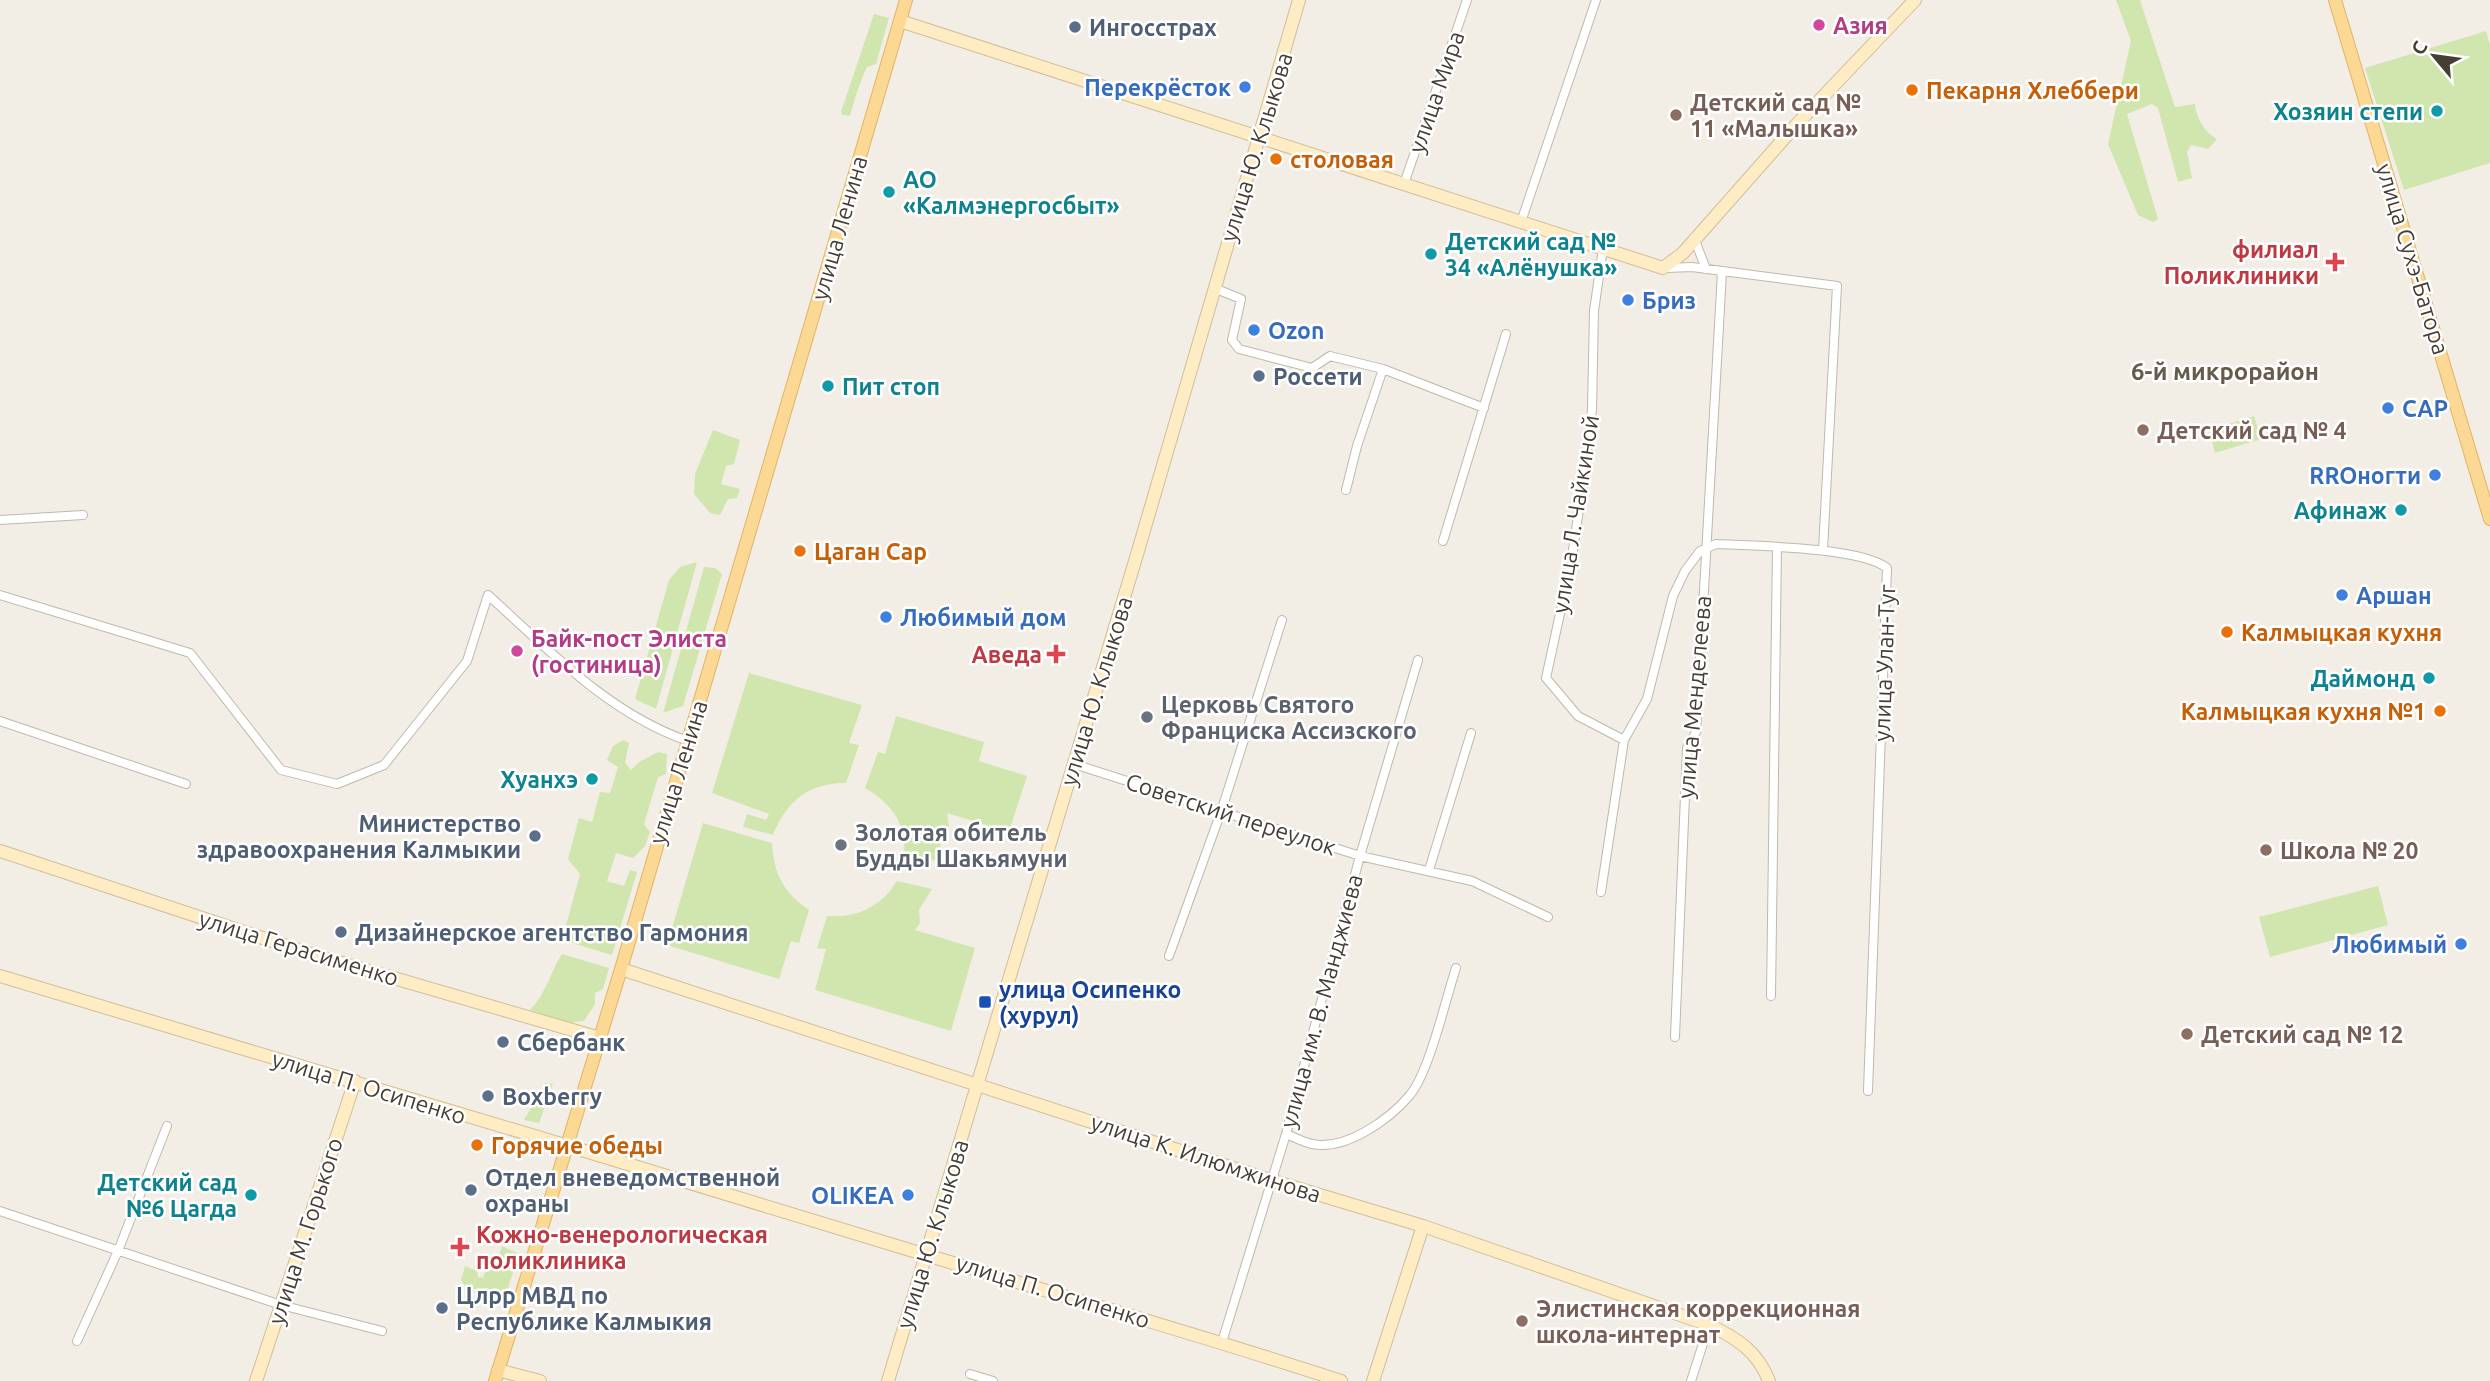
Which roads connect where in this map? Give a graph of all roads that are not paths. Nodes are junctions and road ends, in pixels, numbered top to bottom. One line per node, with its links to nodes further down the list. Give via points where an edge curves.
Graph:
1 (906, 0): 7 (main road, улица Ленина)
2 (1300, 0): 8 (main road, улица Ю. Клыкова)
3 (1467, 0): 9 (street, улица Мира)
4 (1596, 0): 10 (street)
5 (1915, 0): 11 (main road)
6 (2335, 0): 22 (main road, улица Сухэ-Батора)
7 (900, 21): 8 (main road); 34 (main road, улица Ленина)
8 (1259, 137): 9 (main road); 16 (main road, улица Ю. Клыкова)
9 (1405, 184): 10 (main road)
10 (1521, 222): 12 (main road)
11 (1694, 238): 13 (main road); 14 (street)
12 (1604, 248): 13 (main road); 33 (street, улица Л. Чайкиной, via 1594,312 1592,409 1583,483 1546,678 1578,716)
13 (1663, 268): 14 (street)
14 (1706, 269): 15 (street)
15 (1722, 272): 26 (street, улица Менделеева); 27 (street, via 1837,286)
16 (1214, 288): 18 (street, via 1241,299 1232,340 1239,349 1312,368 1330,356); 35 (main road, улица Ю. Клыкова)
17 (1506, 334): 19 (street)
18 (1383, 369): 19 (street); 20 (street)
19 (1484, 408): 24 (street)
20 (1346, 490)
21 (83, 515): 23 (street)
22 (2490, 519)
23 (0, 520)
24 (1443, 541)
25 (1777, 548): 26 (street, via 1716,544); 27 (street); 47 (street)
26 (1706, 549): 33 (street, via 1685,571 1673,596 1647,699); 48 (street, улица Менделеева, via 1696,732 1687,748)
27 (1823, 550): 52 (street, улица Улан-Туг, via 1878,561 1887,568)
28 (0, 595): 34 (street, via 190,653 281,770 337,784 384,765 467,661 488,594 581,679 656,730)
29 (1282, 620): 37 (street)
30 (1419, 660): 39 (street, улица им. В. Манджиева)
31 (0, 721): 36 (street)
32 (1471, 733): 40 (street)
33 (1624, 740): 41 (street)
34 (688, 741): 45 (main road, улица Ленина)
35 (1074, 764): 37 (street, Советский переулок); 51 (main road, улица Ю. Клыкова)
36 (186, 784)
37 (1222, 809): 39 (street, Советский переулок); 43 (street)
38 (0, 851): 49 (main road, улица Герасименко, via 310,954)
39 (1360, 856): 40 (street, Советский переулок); 54 (street, улица им. В. Манджиева)
40 (1429, 870): 42 (street, Советский переулок, via 1472,881)
41 (1601, 892)
42 (1548, 917)
43 (1169, 956)
44 (1456, 968): 54 (street, via 1422,1073 1410,1094 1372,1127 1340,1142 1312,1144)
45 (621, 969): 49 (main road, улица Ленина); 51 (main road, улица К. Илюмжинова)
46 (0, 976): 50 (main road, улица П. Осипенко)
47 (1771, 996)
48 (1675, 1037)
49 (600, 1038): 55 (main road, улица Ленина)
50 (355, 1082): 55 (main road, улица П. Осипенко); 61 (main road, улица М. Горького)
51 (979, 1084): 56 (main road, улица К. Илюмжинова); 60 (main road, улица Ю. Клыкова)
52 (1868, 1091)
53 (167, 1126): 59 (street)
54 (1286, 1134): 56 (street, улица им. В. Манджиева)
55 (568, 1144): 60 (main road, улица П. Осипенко); 67 (main road, улица Ленина)
56 (1270, 1180): 58 (main road, улица К. Илюмжинова); 65 (street, улица им. В. Манджиева)
57 (0, 1211): 59 (street)
58 (1423, 1226): 62 (main road, улица К. Илюмжинова); 73 (main road)
59 (118, 1251): 61 (street); 64 (street)
60 (926, 1254): 65 (main road, улица П. Осипенко); 70 (main road, улица Ю. Клыкова)
61 (281, 1305): 63 (street); 68 (main road, улица М. Горького)
62 (1709, 1325): 74 (street); 75 (main road, улица К. Илюмжинова, via 1753,1353)
63 (382, 1331)
64 (77, 1341)
65 (1222, 1342): 72 (main road, улица П. Осипенко)
66 (970, 1374): 71 (street)
67 (496, 1375): 69 (main road)
68 (256, 1381)
69 (540, 1381)
70 (888, 1381)
71 (993, 1381)
72 (1340, 1381)
73 (1373, 1381)
74 (1691, 1381)
75 (1769, 1381)

